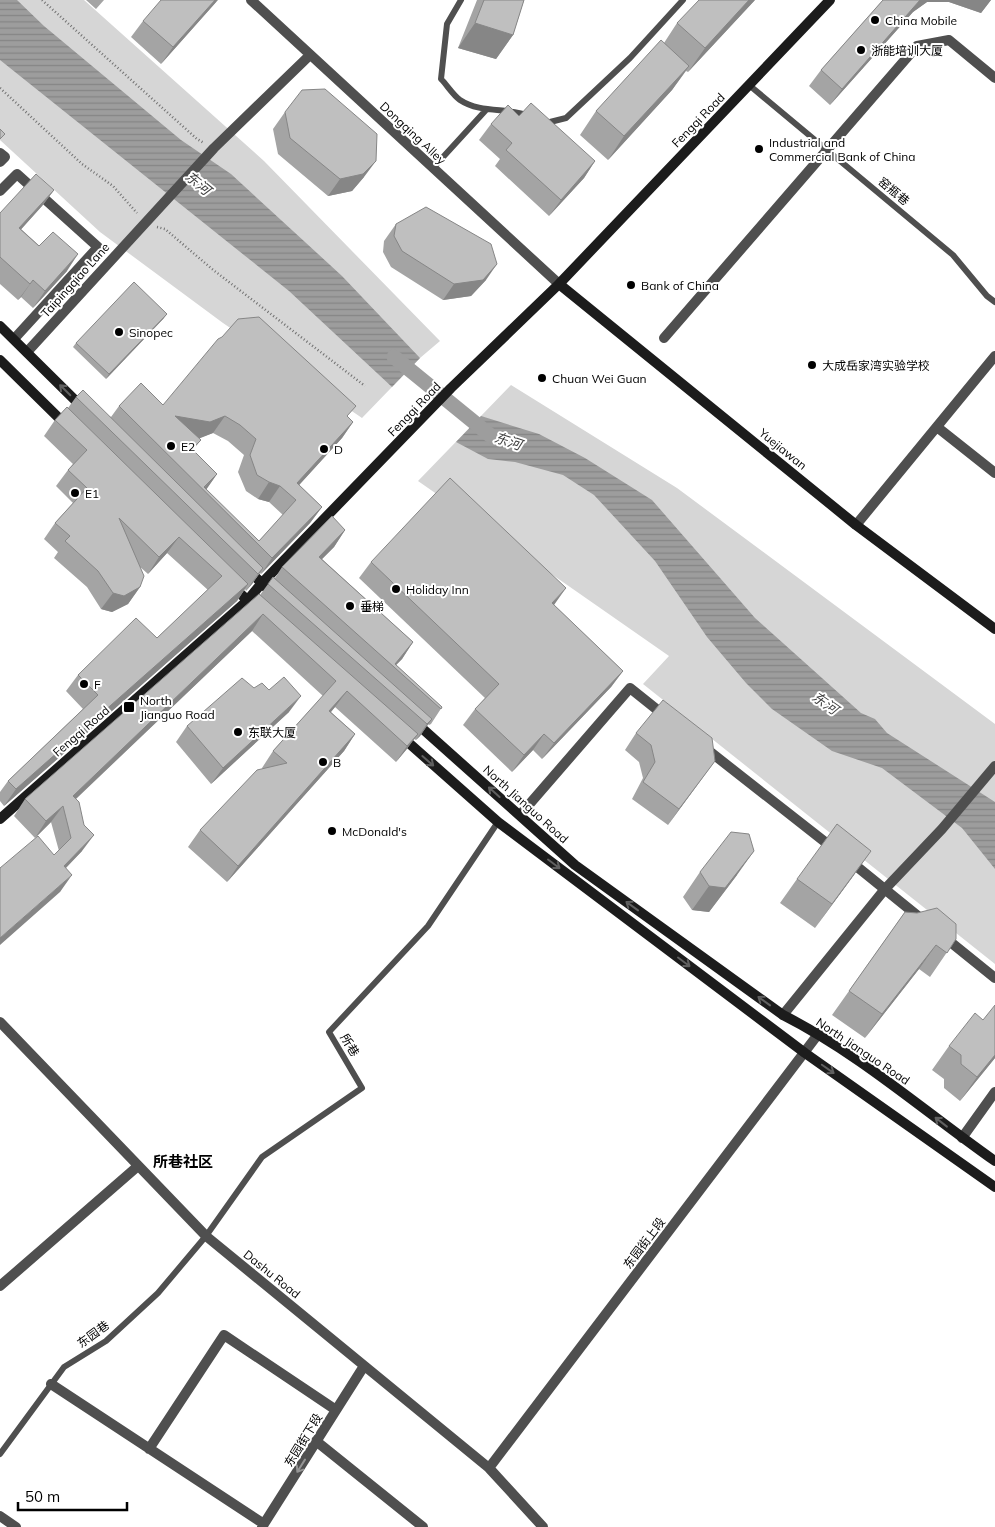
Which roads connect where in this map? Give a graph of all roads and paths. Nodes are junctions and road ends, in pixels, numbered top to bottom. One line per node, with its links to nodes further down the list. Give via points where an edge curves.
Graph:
1 (42, 0): 11 (path, via 197,139)
2 (251, 0): 6 (street, Dongqing Alley)
3 (461, 0): 10 (lane, via 447,24 442,79 460,100)
4 (683, 0): 10 (lane, via 630,58 566,118 548,124 516,110)
5 (830, 0): 8 (main road, Fengqi Road)
6 (310, 55): 11 (street); 15 (street, Dongqing Alley)
7 (995, 78): 12 (street, via 949,40 917,46)
8 (749, 85): 12 (lane, 窑瓶巷); 18 (main road, Fengqi Road)
9 (0, 88): 17 (path, via 82,164 113,186 137,211)
10 (486, 110): 15 (lane)
11 (214, 148): 17 (street, Taipingqiao Lane)
12 (827, 150): 19 (lane, 窑瓶巷, via 953,255); 21 (street)
13 (0, 152): 14 (street, via 5,157)
14 (0, 162)
15 (433, 168): 18 (street, Dongqing Alley)
16 (0, 191): 22 (street, via 17,174 98,247)
17 (142, 225): 23 (street, Taipingqiao Lane); 26 (path, via 165,229 212,270)
18 (558, 284): 31 (main road, Yuejiawan); 34 (main road, Fengqi Road, via 417,423)
19 (995, 302)
20 (0, 326): 22 (main road)
21 (664, 338)
22 (14, 339): 23 (main road)
23 (27, 352): 27 (main road, one-way to 23)
24 (995, 356): 28 (street)
25 (1, 364): 29 (main road)
26 (365, 386)
27 (93, 418)
28 (937, 427): 30 (street); 31 (street)
29 (76, 434)
30 (995, 473)
31 (856, 525): 38 (main road, Yuejiawan)
32 (240, 563): 34 (main road)
33 (227, 581): 35 (main road)
34 (262, 584): 35 (main road, Fengqi Road); 36 (main road)
35 (247, 601): 37 (main road); 45 (main road, Fengqi Road)
36 (284, 604)
37 (270, 621)
38 (995, 629)
39 (409, 716): 44 (main road, North Jianguo Road, one-way to 39)
40 (676, 725): 44 (street, via 630,688)
41 (395, 731): 46 (main road, one-way to 46)
42 (692, 737): 47 (street)
43 (995, 766): 47 (street)
44 (520, 815): 49 (main road, North Jianguo Road, one-way to 44, via 575,865)
45 (0, 819)
46 (498, 822): 52 (main road, one-way to 52); 58 (lane, 所巷, via 428,926 329,1032 362,1088 262,1157)
47 (885, 889): 48 (street); 49 (street)
48 (995, 978)
49 (783, 1015): 51 (main road, North Jianguo Road)
50 (0, 1022): 56 (street, Dashu Road)
51 (819, 1033): 52 (street, 东园街上段); 54 (main road, North Jianguo Road, one-way to 51)
52 (806, 1053): 57 (main road, one-way to 57); 66 (street, 东园街上段)
53 (995, 1092): 54 (street)
54 (962, 1138): 55 (main road, North Jianguo Road)
55 (995, 1161)
56 (138, 1166): 58 (street, Dashu Road); 59 (street)
57 (995, 1187)
58 (206, 1236): 60 (street, Dashu Road); 61 (lane, 东园巷, via 158,1292 106,1341 64,1367)
59 (0, 1286)
60 (364, 1366): 62 (street, 东园街下段); 66 (street, Dashu Road)
61 (51, 1384): 64 (street); 65 (lane, 东园巷)
62 (336, 1410): 63 (street, 东园街下段); 64 (street, via 224,1334)
63 (316, 1441): 68 (street, 东园街下段, one-way to 68); 70 (street)
64 (149, 1449): 68 (street)
65 (0, 1454)
66 (489, 1468): 71 (street, Dashu Road)
67 (0, 1516): 69 (street)
68 (263, 1526)
69 (16, 1527)
70 (423, 1527)
71 (543, 1527)

